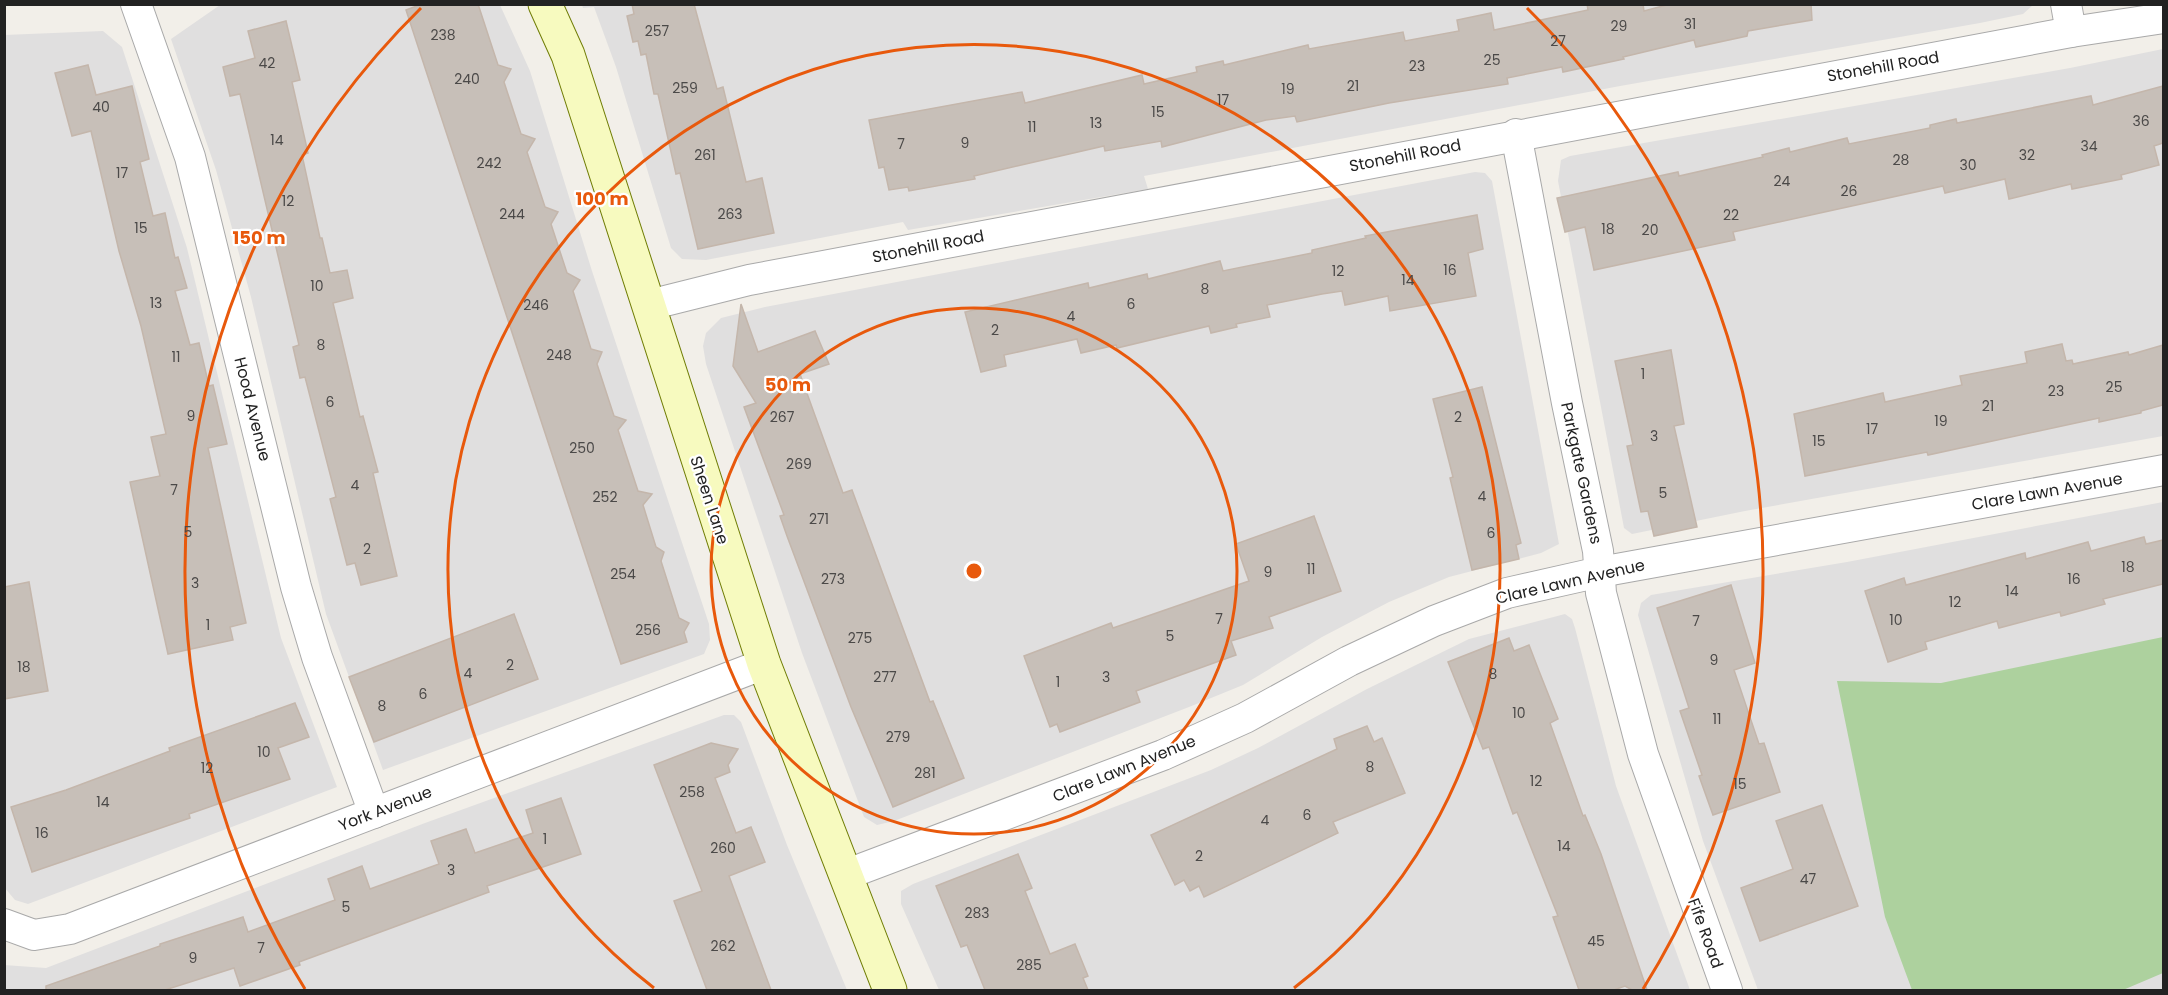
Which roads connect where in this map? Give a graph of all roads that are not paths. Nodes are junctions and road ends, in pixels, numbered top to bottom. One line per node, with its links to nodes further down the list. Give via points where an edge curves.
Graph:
1 (136, 4): 10 (street, Hood Avenue, via 190,157 296,587)
2 (545, 4): 6 (main road, Sheen Lane, via 568,55)
3 (2069, 18): 4 (street, Stonehill Road); 5 (street, Stonehill Road)
4 (2163, 18)
5 (1516, 134): 6 (street, Stonehill Road, via 748,280); 8 (street, Parkgate Gardens)
6 (649, 304): 9 (main road, Sheen Lane)
7 (2163, 470): 8 (street, Clare Lawn Avenue)
8 (1600, 572): 11 (street, Clare Lawn Avenue, via 1507,593 1434,621 1348,661 1245,718 1163,755); 12 (street, Parkgate Gardens, via 1601,594 1643,754)
9 (764, 664): 10 (street, York Avenue); 11 (main road, Sheen Lane)
10 (374, 813): 13 (street, York Avenue, via 70,929 34,935)
11 (845, 875): 14 (main road, Sheen Lane)
12 (1685, 876): 15 (street, Fife Road)
13 (4, 924)
14 (890, 990)
15 (1727, 990)

